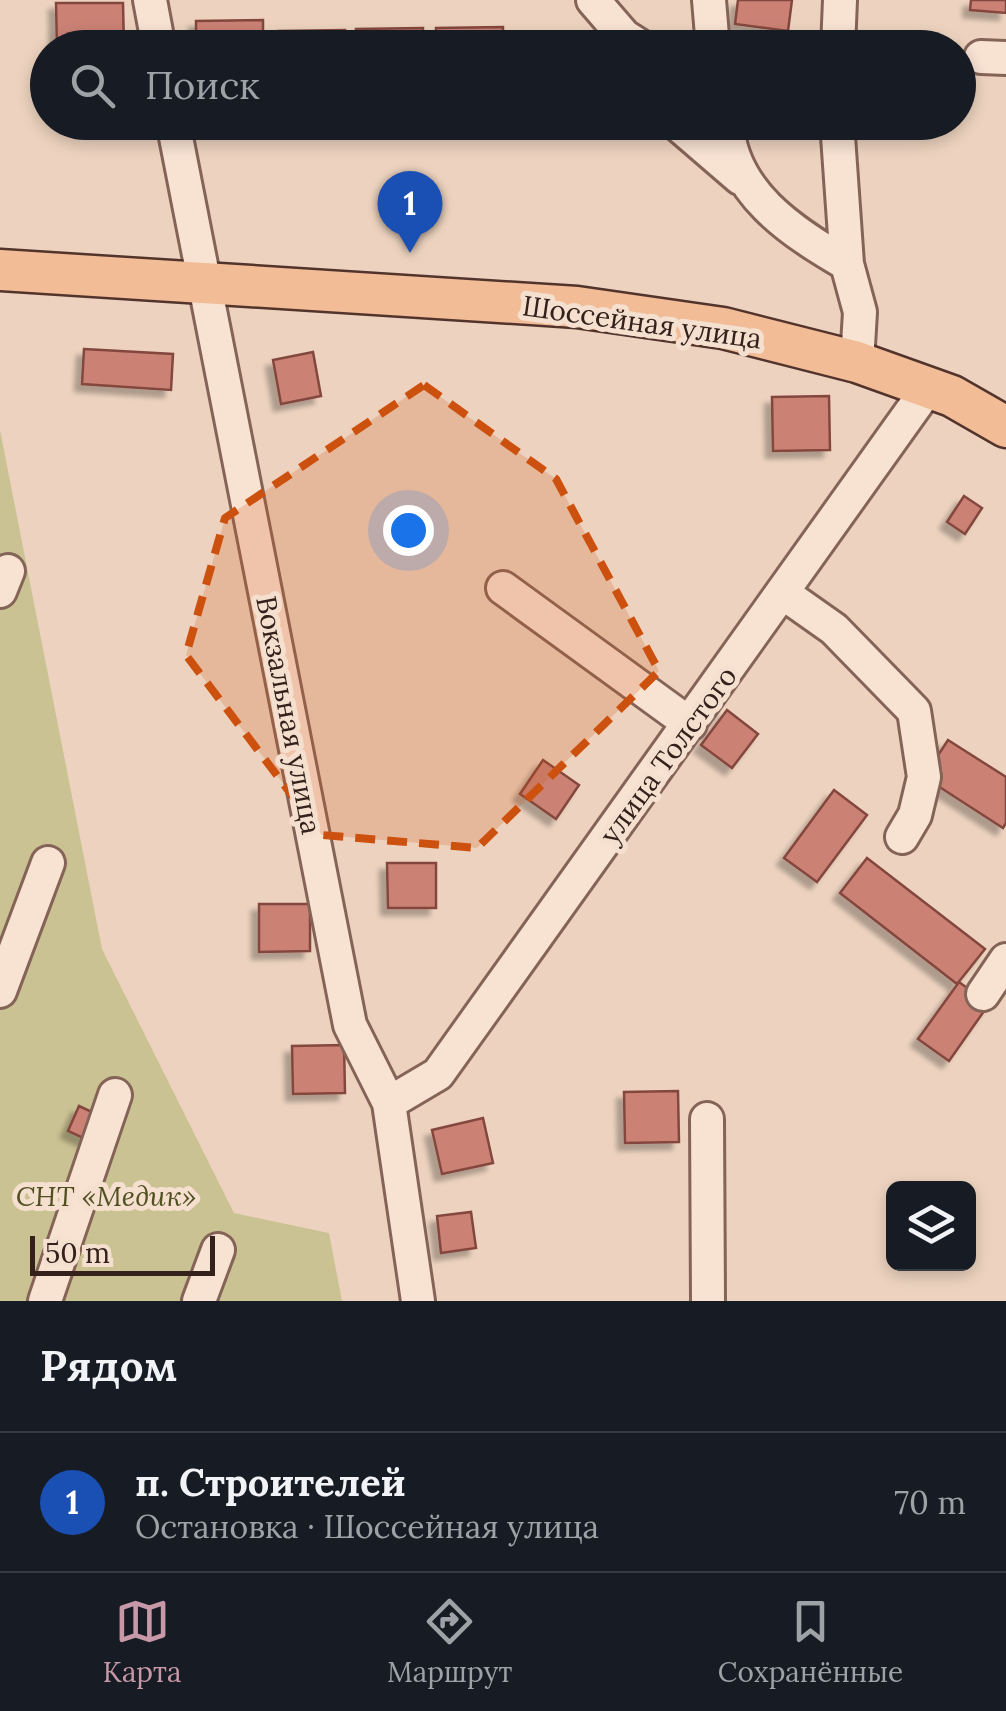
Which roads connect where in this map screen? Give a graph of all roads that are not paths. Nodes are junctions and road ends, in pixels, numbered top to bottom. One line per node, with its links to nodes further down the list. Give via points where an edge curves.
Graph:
1 (150, 0): 5 (street)
2 (593, 0): 6 (street)
3 (709, 0): 7 (street)
4 (840, 0): 8 (street)
5 (156, 30)
6 (619, 30)
7 (712, 30)
8 (839, 30)
9 (176, 140): 16 (street, Вокзальная улица)
10 (696, 140): 13 (street)
11 (728, 140): 13 (street)
12 (838, 140): 14 (street)
13 (742, 180): 14 (street, via 802,238)
14 (847, 264): 17 (street, via 860,312)
15 (0, 270): 16 (main road, Шоссейная улица)
16 (203, 283): 17 (main road, Шоссейная улица, via 577,307 723,328); 29 (street, Вокзальная улица, via 350,1025)
17 (857, 362): 18 (main road, Шоссейная улица)
18 (928, 388): 19 (main road, Шоссейная улица); 21 (street, улица Толстого)
19 (1006, 427)
20 (503, 588): 22 (street)
21 (783, 594): 22 (street, улица Толстого); 23 (street, via 834,629 914,711 924,777)
22 (690, 724): 29 (street, улица Толстого, via 438,1074)
23 (902, 837)
24 (48, 863): 26 (street)
25 (1006, 960): 27 (street)
26 (0, 992)
27 (983, 994)
28 (115, 1095): 32 (street)
29 (389, 1102): 34 (street, Вокзальная улица)
30 (707, 1119): 35 (street)
31 (218, 1250): 33 (street)
32 (45, 1301)
33 (199, 1301)
34 (418, 1301)
35 (708, 1301)

